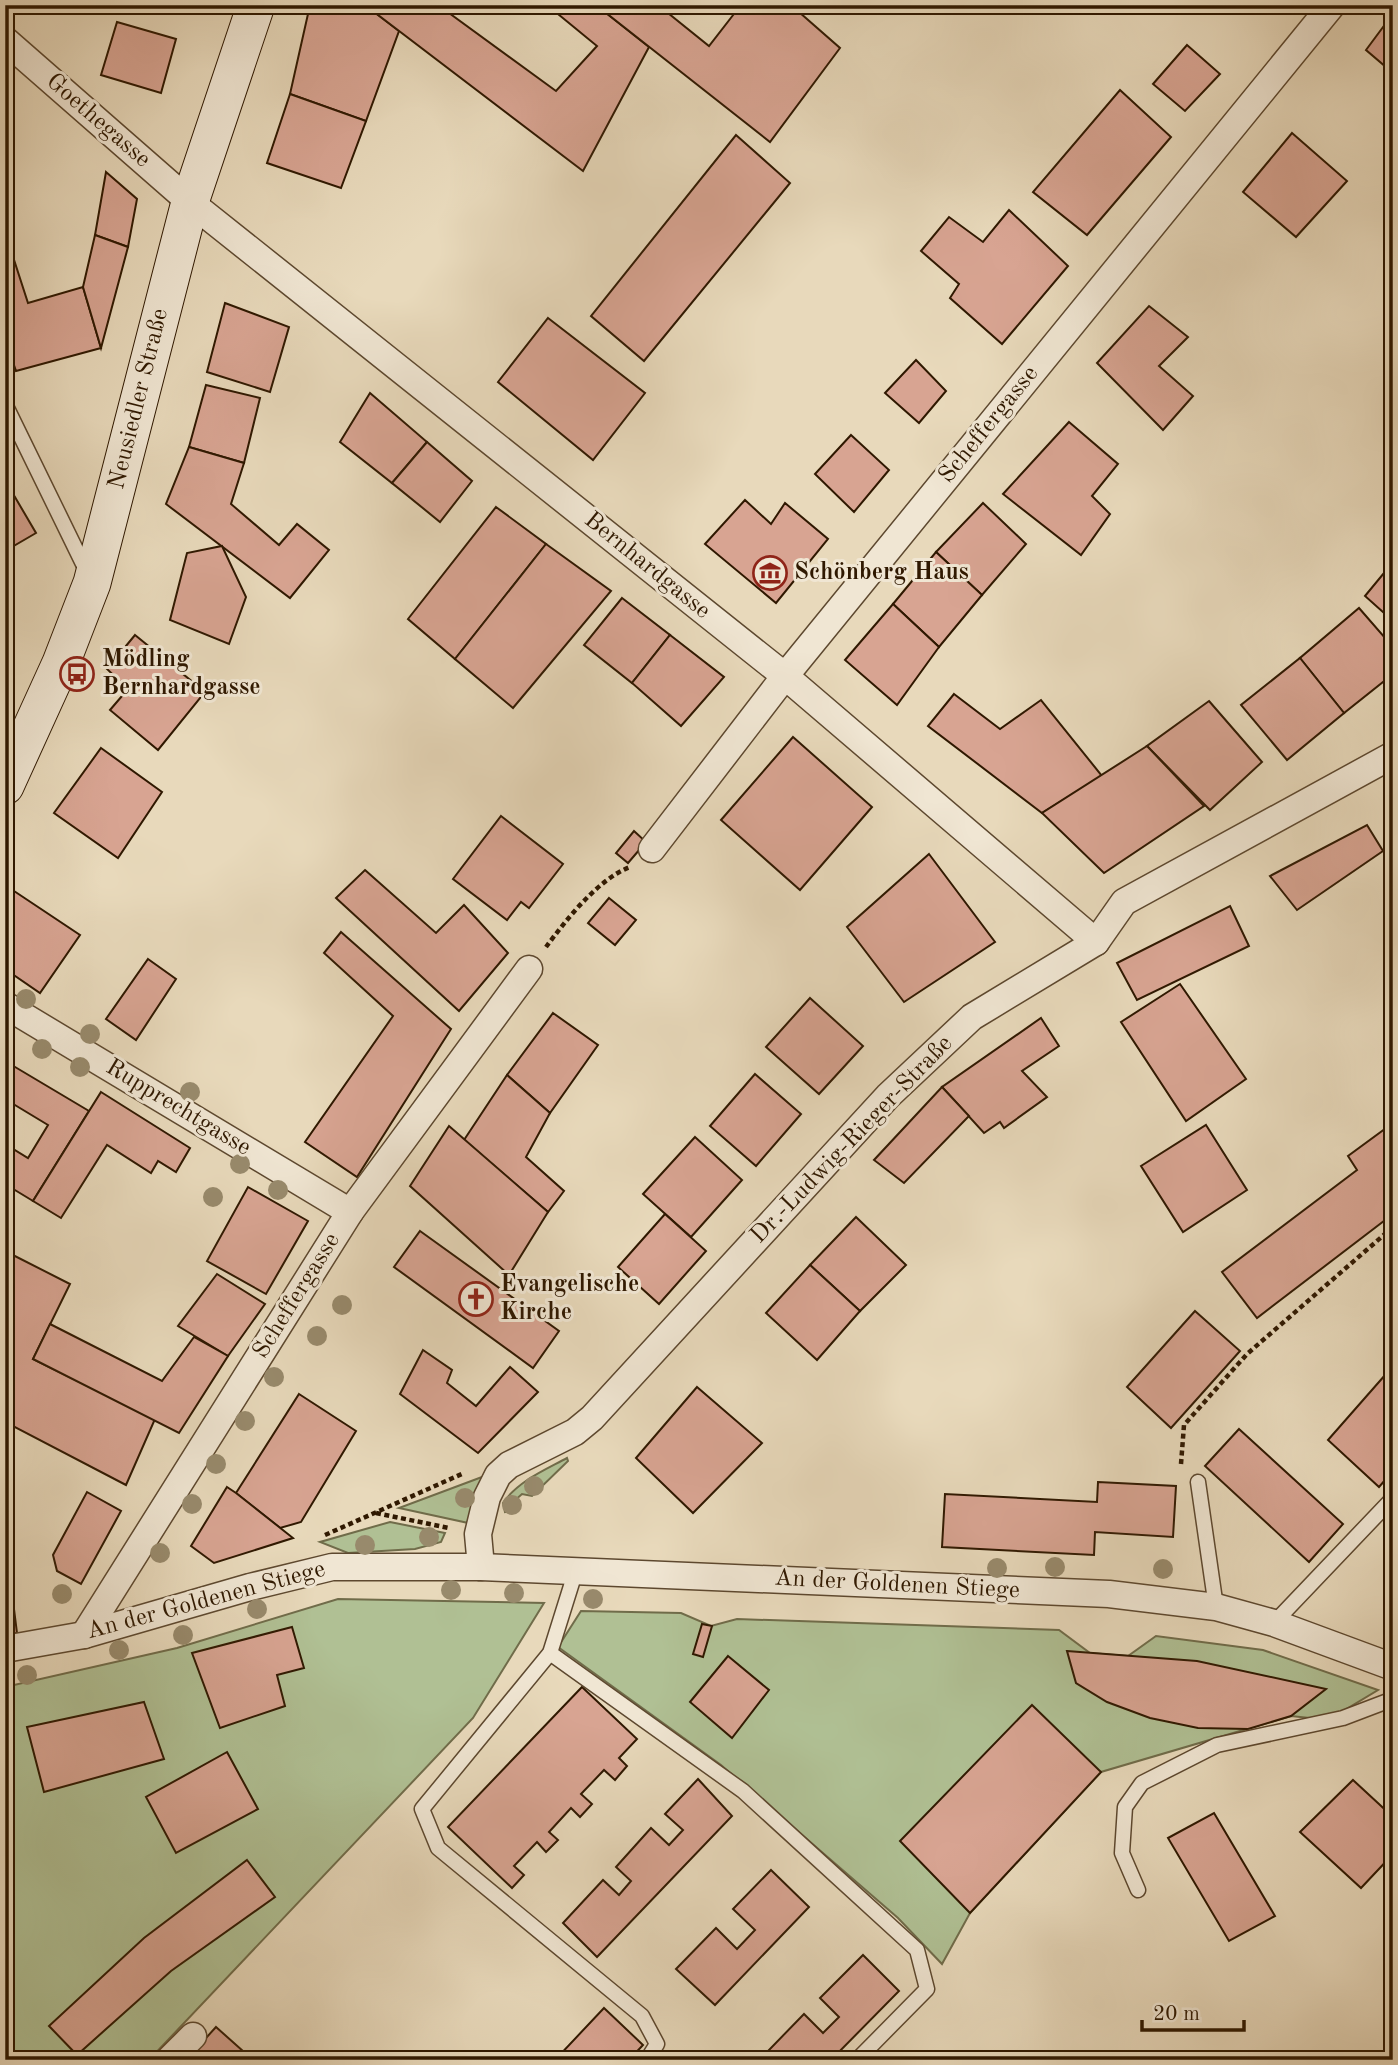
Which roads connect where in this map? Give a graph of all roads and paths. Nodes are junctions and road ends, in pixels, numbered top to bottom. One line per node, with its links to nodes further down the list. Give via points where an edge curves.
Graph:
1 (256, 5): 4 (main road, Neusiedler Straße)
2 (1332, 5): 7 (street, Scheffergasse)
3 (5, 40): 4 (street, Goethegasse)
4 (190, 202): 6 (main road, Neusiedler Straße); 7 (street, Bernhardgasse)
5 (5, 404): 6 (lane)
6 (92, 583): 9 (main road, Neusiedler Straße)
7 (785, 676): 10 (street, Scheffergasse); 11 (street, Bernhardgasse)
8 (1393, 755): 11 (street, Dr.-Ludwig-Rieger-Straße, via 1125,902)
9 (5, 786)
10 (652, 849): 12 (path, via 573,911)
11 (1096, 942): 16 (street, Dr.-Ludwig-Rieger-Straße, via 972,1017 888,1096 592,1418 575,1432)
12 (529, 970): 14 (street, Scheffergasse)
13 (5, 1005): 14 (street, Rupprechtgasse)
14 (350, 1212): 26 (street, Scheffergasse)
15 (1393, 1227): 17 (path, via 1247,1354 1184,1426 1180,1479)
16 (509, 1465): 19 (path, via 481,1465); 20 (street, via 493,1486)
17 (1198, 1482): 24 (lane)
18 (1393, 1498): 25 (lane)
19 (374, 1513): 20 (path); 21 (path)
20 (478, 1534): 22 (street)
21 (324, 1535)
22 (481, 1567): 23 (street, An der Goldenen Stiege); 26 (street, An der Goldenen Stiege, via 332,1567)
23 (576, 1570): 24 (street, An der Goldenen Stiege, via 1108,1594); 28 (lane)
24 (1216, 1606): 25 (street, An der Goldenen Stiege)
25 (1274, 1623): 29 (street, An der Goldenen Stiege)
26 (84, 1635): 27 (street, An der Goldenen Stiege)
27 (5, 1649)
28 (550, 1653): 34 (lane, via 422,1809 438,1848 642,2016 657,2044); 35 (lane, via 743,1791 916,1950 928,1989)
29 (1393, 1667)
30 (1393, 1699): 31 (lane, via 1343,1718 1217,1745 1142,1783 1125,1807 1122,1853)
31 (1138, 1890)
32 (192, 2036): 33 (street)
33 (169, 2060)
34 (647, 2060)
35 (857, 2060)

